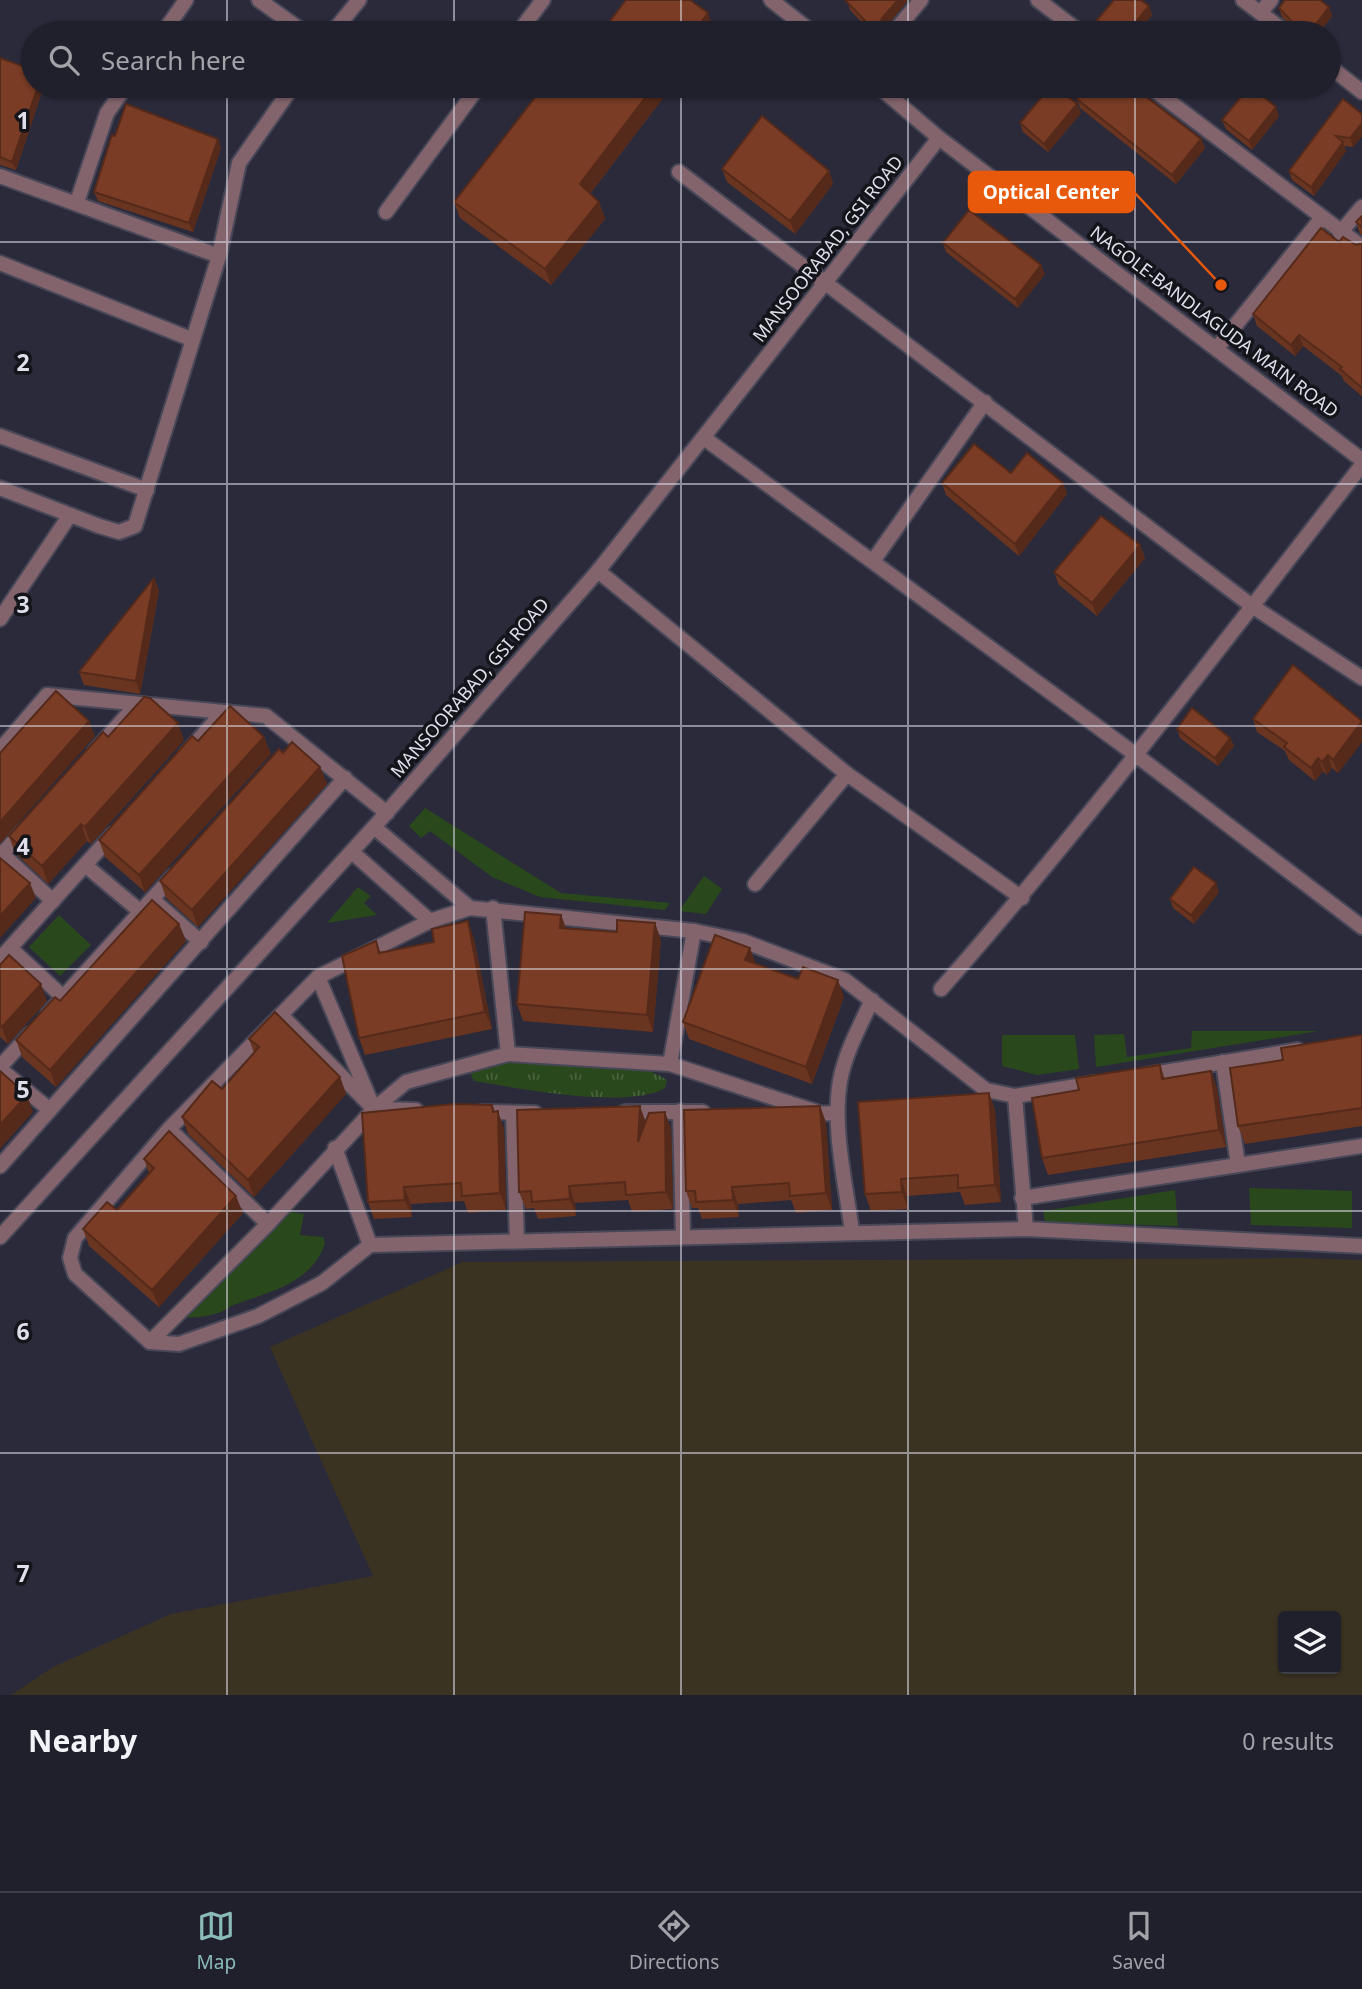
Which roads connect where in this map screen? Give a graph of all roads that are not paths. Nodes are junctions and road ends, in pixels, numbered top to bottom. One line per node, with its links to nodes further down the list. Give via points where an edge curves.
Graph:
1 (186, 0): 11 (street)
2 (259, 0): 12 (street)
3 (359, 0): 13 (street)
4 (543, 0): 14 (street)
5 (771, 0): 15 (street)
6 (920, 0): 16 (street)
7 (1038, 0): 17 (street)
8 (1243, 0): 10 (street)
9 (1270, 0): 10 (street)
10 (1260, 12): 18 (street)
11 (171, 21)
12 (288, 21)
13 (342, 21)
14 (527, 21)
15 (798, 21)
16 (903, 21)
17 (1065, 21)
18 (1272, 21)
19 (1341, 75): 20 (street)
20 (1362, 92)
21 (118, 98): 29 (street, via 107,113)
22 (285, 98): 35 (street, via 239,163)
23 (470, 98): 31 (street)
24 (892, 98): 26 (street, NAGOLE-BANDLAGUDA MAIN ROAD)
25 (1165, 98): 32 (street)
26 (939, 138): 37 (street, MANSOORABAD, GSI ROAD); 39 (street, NAGOLE-BANDLAGUDA MAIN ROAD)
27 (679, 172): 37 (street)
28 (0, 176): 29 (street)
29 (77, 202): 35 (street)
30 (1362, 207): 33 (street)
31 (386, 212)
32 (1321, 219): 33 (street); 39 (street)
33 (1340, 233): 34 (street)
34 (1362, 247)
35 (219, 256): 38 (street)
36 (0, 264): 38 (street)
37 (828, 282): 40 (street); 42 (street, MANSOORABAD, GSI ROAD)
38 (191, 339): 45 (street)
39 (1217, 348): 43 (street, NAGOLE-BANDLAGUDA MAIN ROAD)
40 (985, 402): 47 (street); 49 (street)
41 (0, 436): 45 (street)
42 (704, 438): 47 (street); 48 (street, MANSOORABAD, GSI ROAD)
43 (1362, 463): 49 (street)
44 (0, 488): 46 (street)
45 (147, 490): 46 (street, via 135,526 119,532)
46 (70, 515): 50 (street)
47 (873, 561): 55 (street)
48 (598, 571): 58 (street); 60 (street, MANSOORABAD, GSI ROAD)
49 (1252, 606): 51 (street); 55 (street)
50 (0, 619)
51 (1362, 678)
52 (137, 704): 53 (street); 54 (street, via 47,695); 56 (street)
53 (222, 713): 57 (street); 59 (street, via 266,716 291,745)
54 (0, 750)
55 (1136, 755): 69 (street); 76 (street)
56 (83, 764)
57 (177, 764)
58 (847, 774): 68 (street); 69 (street)
59 (345, 778): 60 (street); 78 (street)
60 (387, 813): 63 (street, MANSOORABAD, GSI ROAD)
61 (29, 824): 65 (street)
62 (122, 825): 66 (street)
63 (374, 827): 64 (street, MANSOORABAD, GSI ROAD); 72 (street)
64 (352, 852): 75 (street); 113 (street, MANSOORABAD, GSI ROAD)
65 (1, 855): 71 (street)
66 (85, 865): 71 (street); 74 (street)
67 (179, 869): 70 (street)
68 (755, 884)
69 (1022, 898): 81 (street)
70 (152, 899): 74 (street); 78 (street)
71 (53, 901): 79 (street)
72 (470, 908): 73 (street); 75 (street)
73 (493, 908): 77 (street); 86 (street)
74 (141, 912): 82 (street)
75 (430, 920): 80 (street)
76 (1362, 928)
77 (694, 931): 83 (street, via 743,941 820,970 845,980); 88 (street)
78 (201, 943): 94 (street)
79 (5, 953): 82 (street)
80 (318, 977): 84 (street); 93 (street)
81 (941, 989)
82 (63, 997): 89 (street)
83 (872, 1000): 92 (street, via 986,1090); 103 (street, via 854,1038)
84 (281, 1015): 93 (street); 104 (street)
85 (1311, 1048): 87 (street)
86 (508, 1054): 88 (street); 93 (street, via 406,1082)
87 (1223, 1062): 90 (street); 107 (street)
88 (670, 1064): 103 (street)
89 (0, 1068): 94 (street)
90 (1132, 1077)
91 (1106, 1082): 92 (street)
92 (1015, 1096): 109 (street)
93 (374, 1109): 95 (street); 106 (street)
94 (50, 1110): 108 (street)
95 (430, 1110)
96 (680, 1111): 99 (street); 100 (street); 114 (street)
97 (471, 1112): 101 (street)
98 (555, 1112): 101 (street)
99 (610, 1112)
100 (719, 1112)
101 (513, 1113): 115 (street)
102 (772, 1114): 103 (street)
103 (831, 1114): 112 (street)
104 (169, 1129): 110 (street); 118 (street, via 75,1238 71,1258 75,1274)
105 (1362, 1146): 107 (street)
106 (335, 1148): 110 (street); 116 (street)
107 (1238, 1165): 109 (street)
108 (0, 1166)
109 (1022, 1198): 111 (street)
110 (268, 1224): 118 (street)
111 (1026, 1229): 112 (street); 117 (street)
112 (852, 1232): 114 (street)
113 (0, 1237)
114 (683, 1237): 115 (street)
115 (517, 1241): 116 (street)
116 (370, 1245): 118 (street, via 322,1283 258,1316 179,1344)
117 (1362, 1247)
118 (150, 1342)

